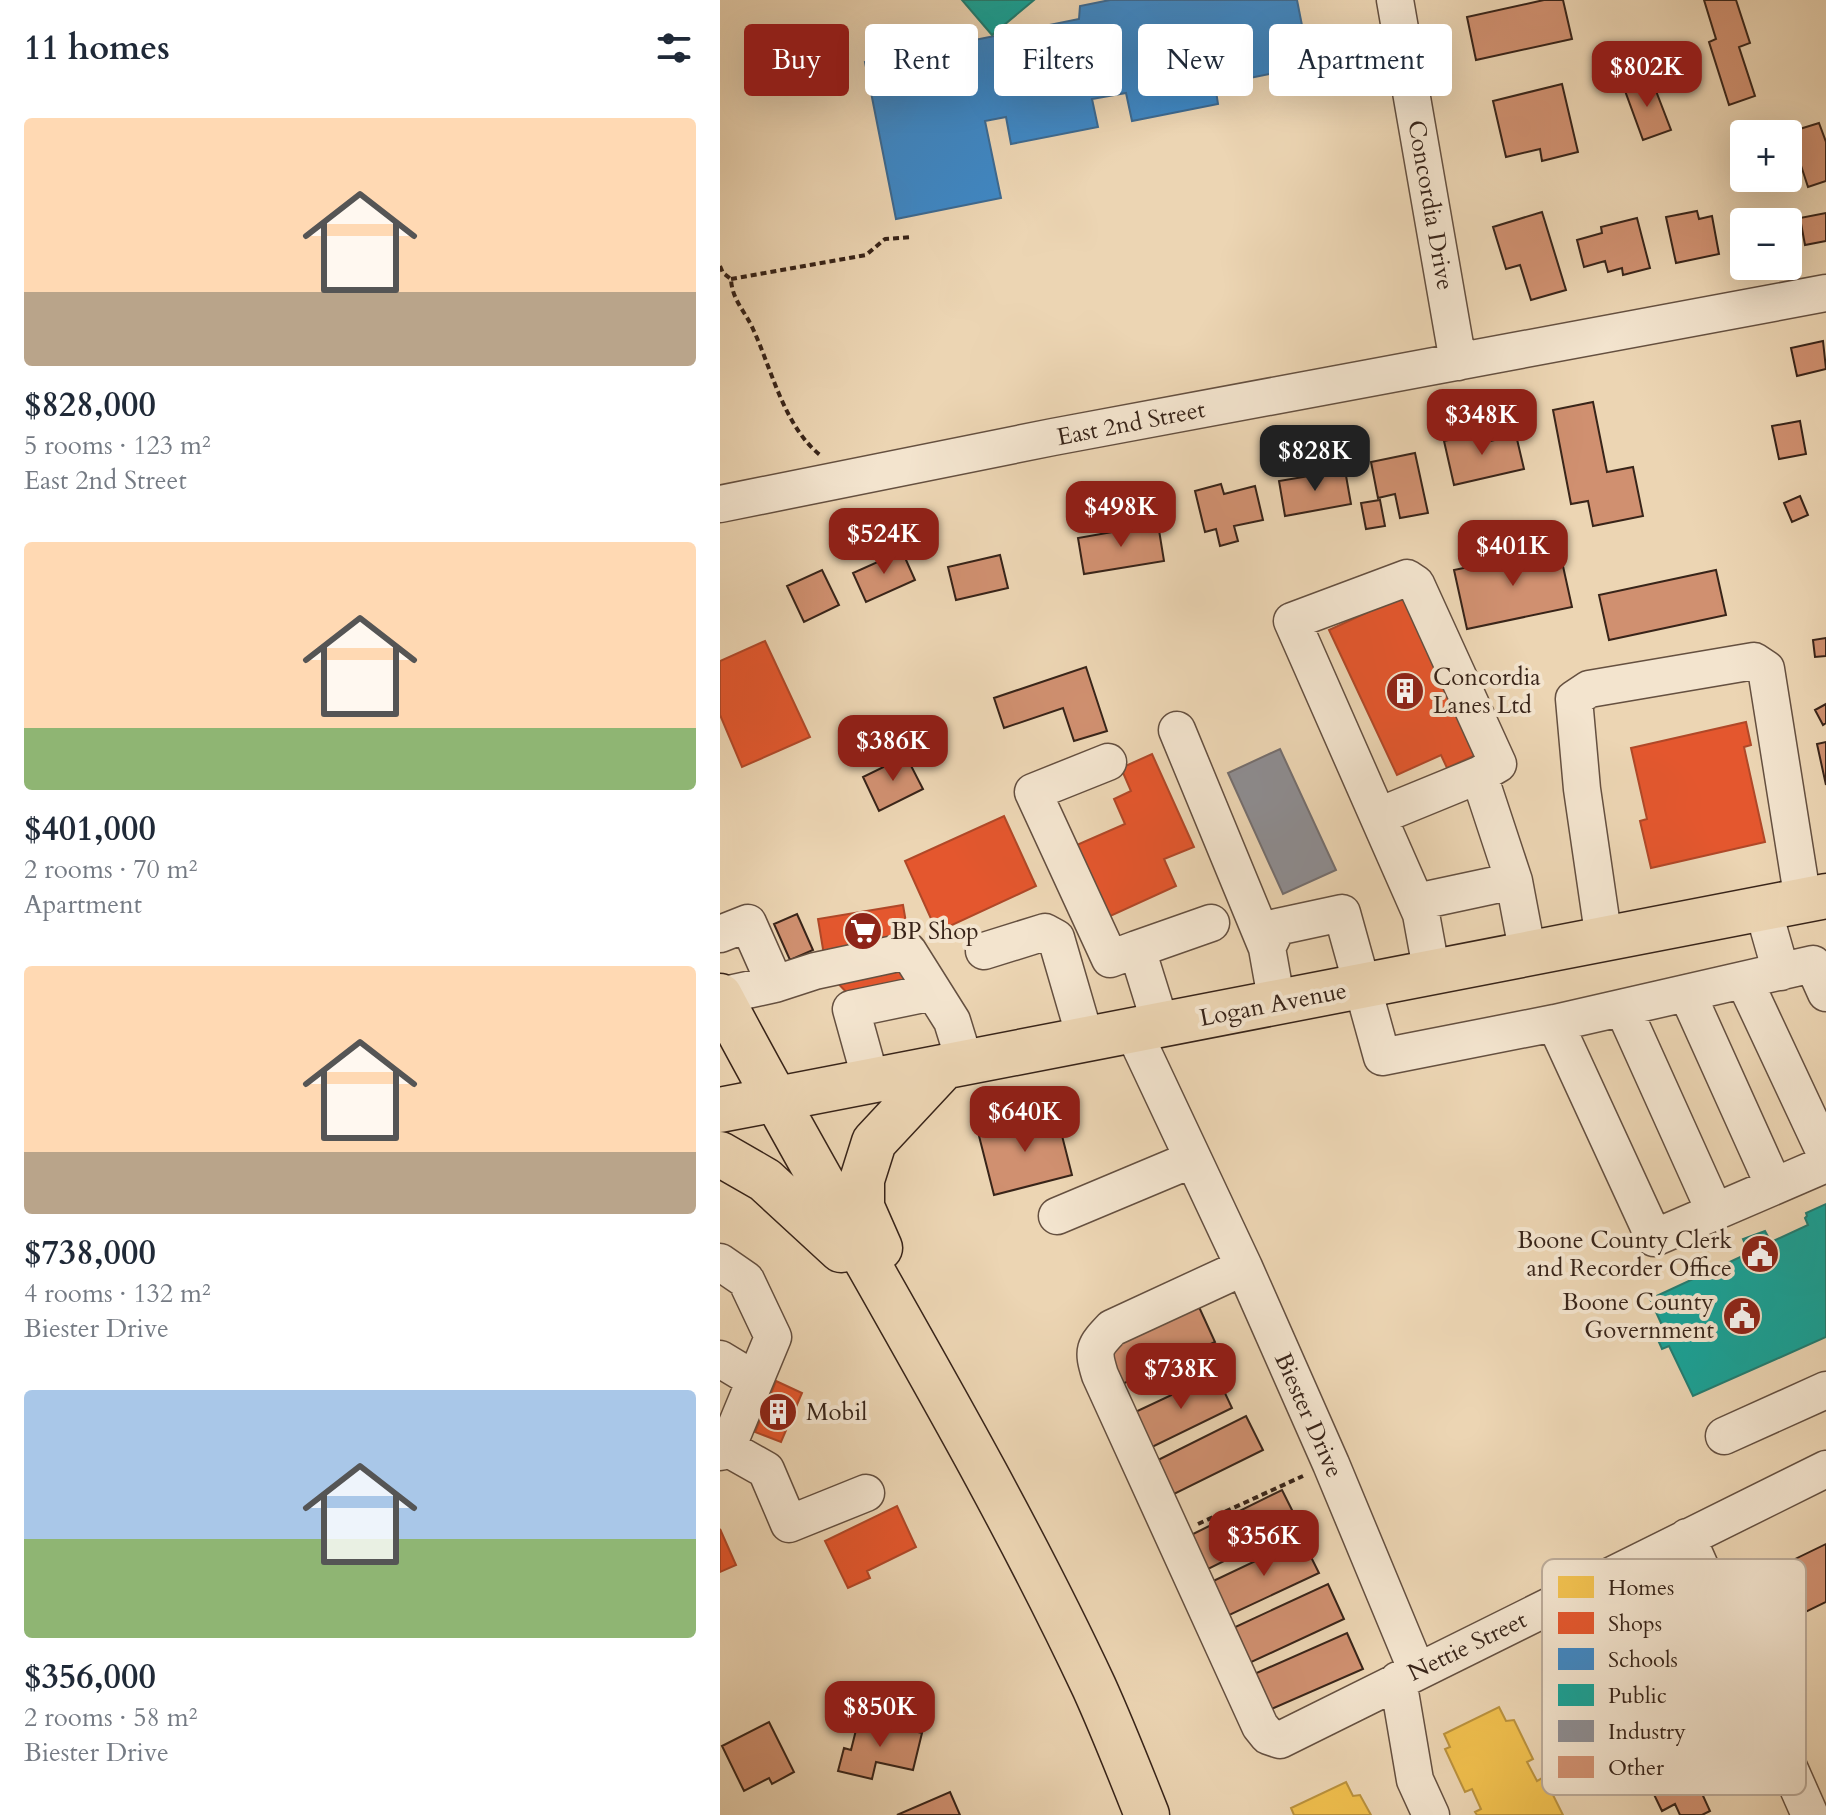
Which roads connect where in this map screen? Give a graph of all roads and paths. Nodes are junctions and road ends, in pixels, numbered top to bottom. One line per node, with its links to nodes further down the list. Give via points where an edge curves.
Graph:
1 (1395, 0): 6 (street, Concordia Drive)
2 (912, 237): 4 (path, via 885,239 866,255)
3 (720, 266): 4 (path)
4 (731, 279): 7 (path, via 731,294 752,325 791,417 809,446)
5 (1826, 293): 6 (street, East 2nd Street)
6 (1458, 362): 8 (street, East 2nd Street)
7 (826, 459)
8 (720, 504)
9 (1177, 730): 19 (street)
10 (1108, 762): 20 (street, via 1033,792 1110,959)
11 (1479, 775): 12 (street); 12 (street, via 1498,764 1416,584 1407,578 1292,621); 13 (street)
12 (1379, 816): 14 (street)
13 (1514, 881): 14 (street); 22 (street)
14 (1416, 902): 24 (street)
15 (1797, 902): 18 (main road, Logan Avenue); 18 (street, via 1766,669 1754,661 1589,689 1574,699); 25 (street)
16 (1211, 923): 20 (street)
17 (720, 934): 27 (street, via 748,923)
18 (1604, 940): 22 (main road, Logan Avenue)
19 (1267, 948): 28 (street, via 1277,927 1342,913); 32 (street)
20 (1137, 949): 36 (street, Biester Drive)
21 (984, 951): 37 (street, via 1045,932 1056,938)
22 (1528, 955): 24 (main road, Logan Avenue)
23 (815, 971): 27 (street); 29 (street, via 908,951); 34 (street, via 827,995)
24 (1432, 974): 28 (main road, Logan Avenue)
25 (1806, 976): 26 (street)
26 (1744, 980): 30 (street); 43 (street)
27 (775, 984): 31 (street)
28 (1363, 987): 32 (main road, Logan Avenue); 35 (street, via 1382,1057)
29 (933, 992): 34 (street); 38 (street, via 952,1021)
30 (1687, 993): 33 (street); 46 (street)
31 (720, 996): 40 (main road)
32 (1277, 1004): 36 (main road, Logan Avenue)
33 (1623, 1008): 35 (street); 47 (street)
34 (851, 1009): 39 (street)
35 (1555, 1023): 47 (street, via 1654,1238)
36 (1147, 1029): 37 (main road, Logan Avenue); 44 (street, Biester Drive)
37 (1086, 1041): 38 (main road, Logan Avenue)
38 (954, 1066): 39 (main road, Logan Avenue); 52 (main road, via 874,1142 862,1180 862,1207 898,1291)
39 (871, 1081): 40 (main road, Logan Avenue)
40 (774, 1099): 41 (main road, Logan Avenue); 49 (main road); 52 (main road)
41 (720, 1110)
42 (720, 1154): 49 (main road, via 765,1180)
43 (1826, 1155)
44 (1193, 1159): 48 (street); 51 (street, Biester Drive)
45 (1826, 1164): 46 (street)
46 (1774, 1186): 47 (street)
47 (1715, 1212)
48 (1057, 1216)
49 (841, 1250): 68 (main road)
50 (720, 1262): 54 (street, via 746,1280 773,1337)
51 (1244, 1267): 58 (street, Biester Drive); 61 (street, via 1112,1328 1096,1345 1100,1375)
52 (908, 1337): 69 (main road, via 998,1497 1094,1688)
53 (720, 1359): 54 (street)
54 (755, 1380): 57 (street)
55 (1826, 1390): 56 (street)
56 (1724, 1436)
57 (723, 1450): 60 (street, via 766,1470 789,1524)
58 (1331, 1464): 61 (path); 66 (street, Biester Drive)
59 (1826, 1469): 62 (street, Nettie Street)
60 (866, 1493)
61 (1174, 1535): 66 (street, Nettie Street, via 1268,1736 1280,1740)
62 (1687, 1537): 63 (street, Nettie Street); 64 (street)
63 (1643, 1559)
64 (1697, 1559)
65 (1542, 1609): 66 (street, Nettie Street)
66 (1408, 1676): 70 (street, Biester Drive, via 1415,1780)
67 (1801, 1795): 71 (street)
68 (1126, 1815)
69 (1147, 1815)
70 (1431, 1815)
71 (1810, 1815)

